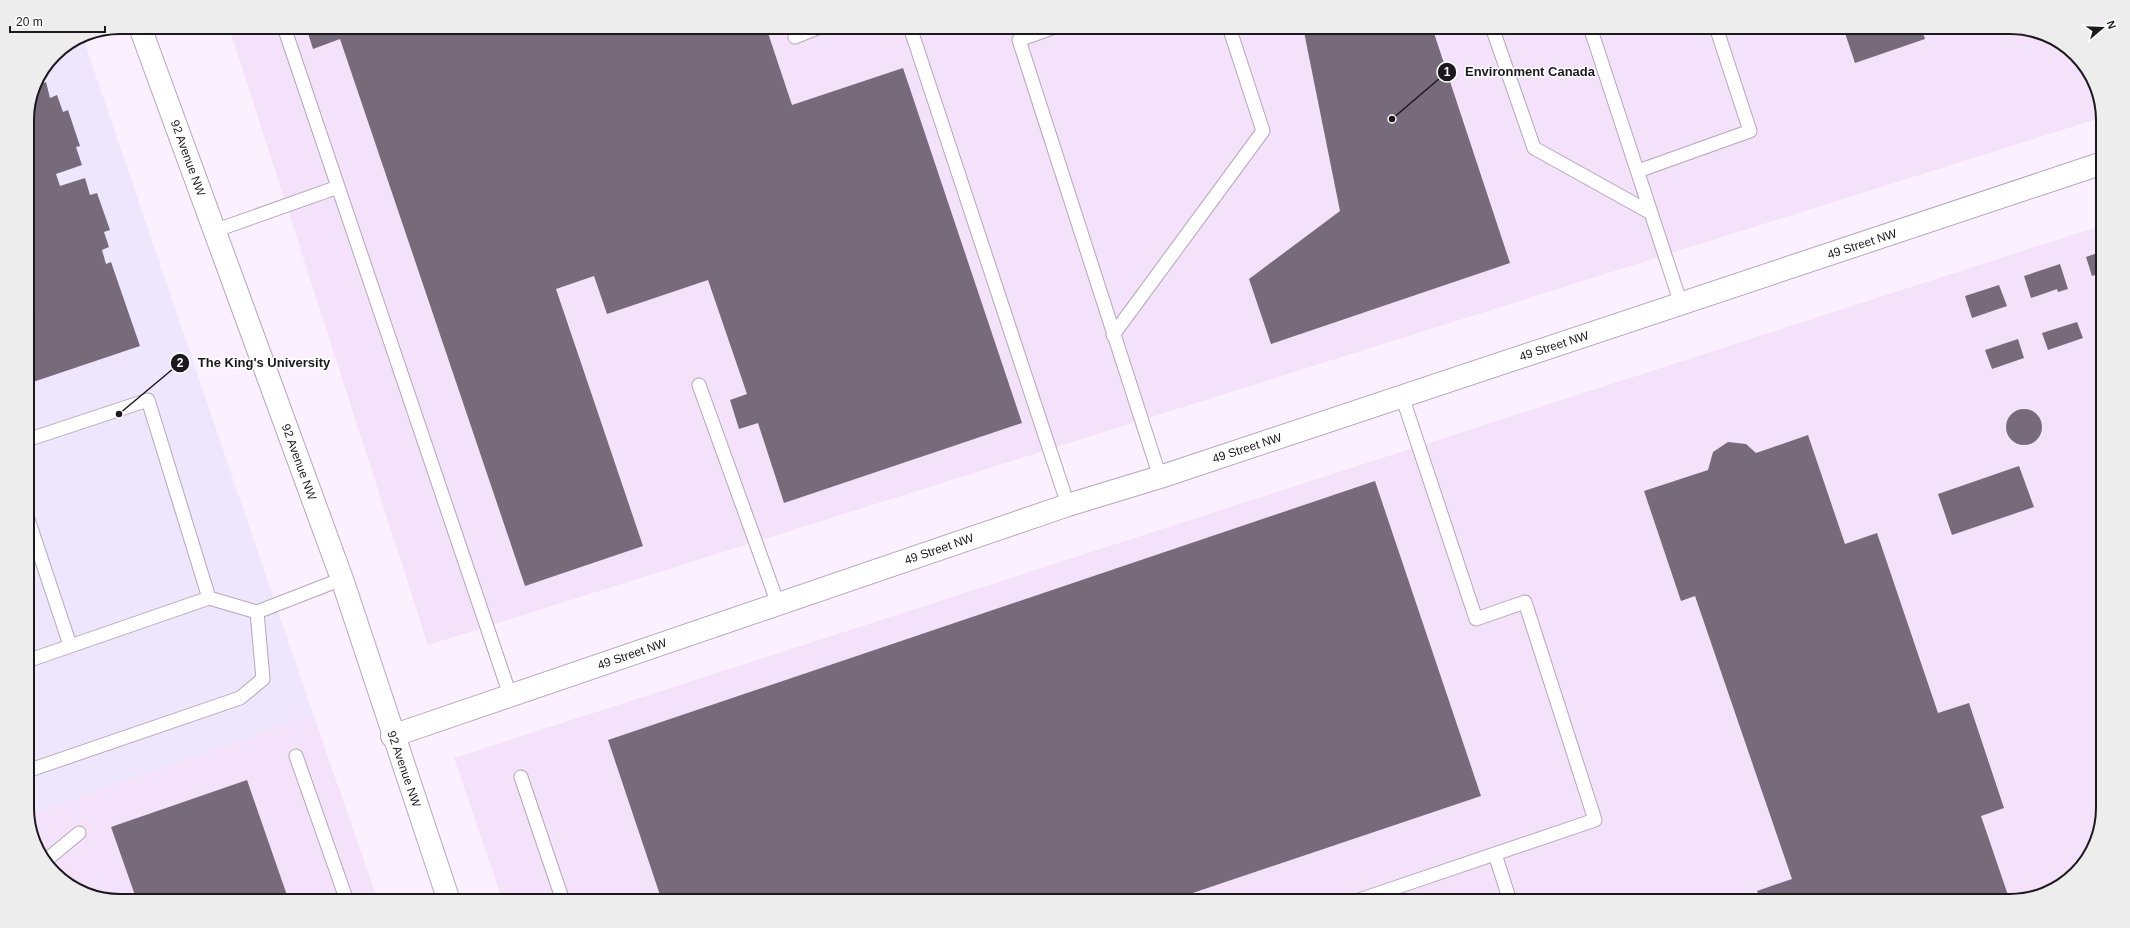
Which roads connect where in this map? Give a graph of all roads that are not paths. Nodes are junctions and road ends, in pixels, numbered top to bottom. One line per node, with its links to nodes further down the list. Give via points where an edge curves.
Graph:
1 (143, 34): 15 (street, 92 Avenue NW)
2 (286, 34): 13 (lane)
3 (802, 34): 10 (lane)
4 (912, 34): 22 (lane)
5 (1036, 34): 17 (lane, via 1019,40)
6 (1231, 34): 17 (lane, via 1263,130)
7 (1494, 34): 14 (lane, via 1534,148)
8 (1592, 34): 12 (lane)
9 (1718, 34): 12 (lane, via 1750,131)
10 (795, 37)
11 (2096, 165): 16 (street, 49 Street NW)
12 (1638, 171): 14 (lane)
13 (338, 187): 15 (lane); 30 (lane)
14 (1651, 213): 16 (lane)
15 (214, 231): 24 (street, 92 Avenue NW)
16 (1681, 304): 19 (street, 49 Street NW)
17 (1113, 335): 21 (lane)
18 (699, 385): 26 (lane)
19 (1402, 396): 21 (street, 49 Street NW); 36 (lane, via 1476,619 1525,602 1595,820)
20 (34, 438): 25 (lane, via 148,400)
21 (1160, 477): 22 (street, 49 Street NW)
22 (1068, 505): 26 (street, 49 Street NW)
23 (34, 537): 28 (lane)
24 (342, 579): 27 (lane); 31 (street, 92 Avenue NW)
25 (209, 598): 27 (lane); 28 (lane)
26 (778, 604): 30 (street, 49 Street NW)
27 (257, 612): 33 (lane, via 263,679 240,698)
28 (70, 645): 29 (lane)
29 (34, 658)
30 (510, 695): 31 (street, 49 Street NW)
31 (392, 736): 39 (street, 92 Avenue NW)
32 (296, 756): 38 (lane)
33 (34, 769)
34 (521, 777): 40 (lane)
35 (79, 833): 37 (lane)
36 (1495, 854): 41 (lane); 42 (lane)
37 (49, 858)
38 (345, 894)
39 (447, 894)
40 (561, 894)
41 (1377, 894)
42 (1508, 894)

